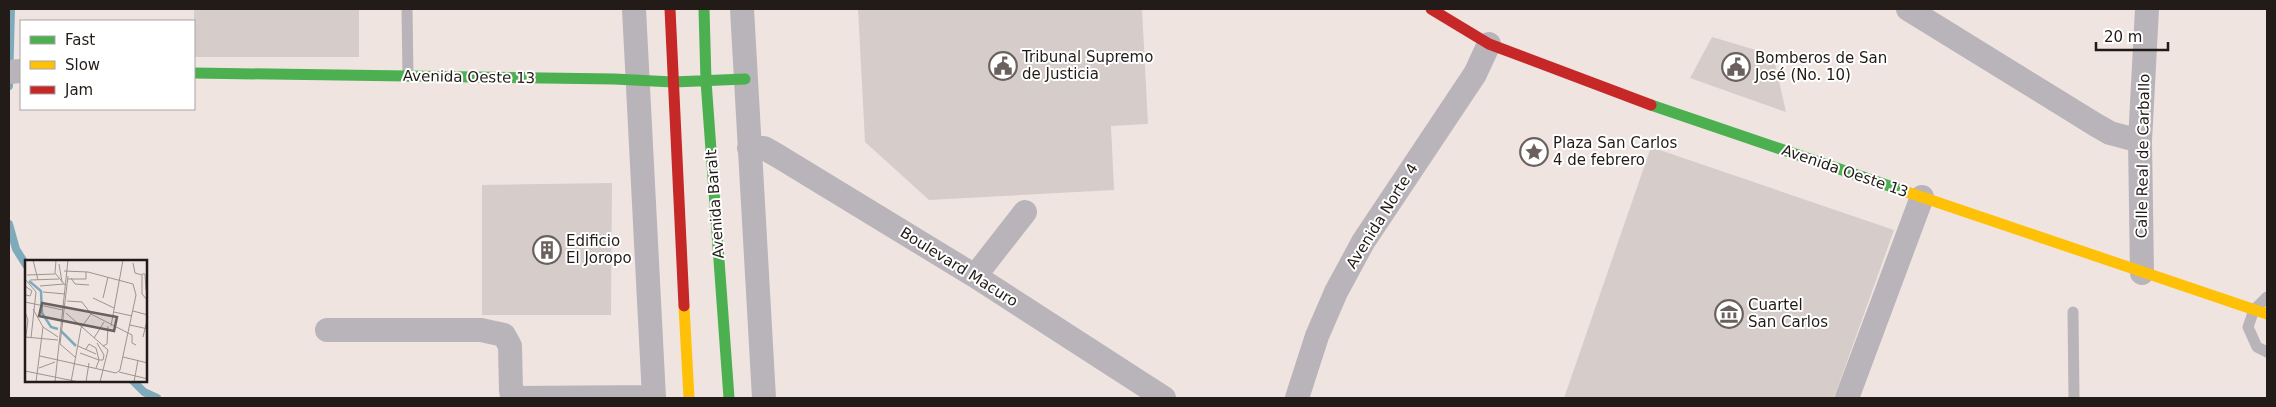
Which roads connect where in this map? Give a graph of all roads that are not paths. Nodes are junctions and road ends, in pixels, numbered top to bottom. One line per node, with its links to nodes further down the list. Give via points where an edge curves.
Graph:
1 (407, 9): 11 (lane)
2 (634, 9): 13 (street)
3 (670, 9): 15 (street)
4 (704, 9): 14 (street, Avenida Baralt)
5 (742, 9): 12 (street)
6 (1432, 9): 9 (street, Avenida Oeste 13)
7 (1908, 9): 16 (street, via 2110,133)
8 (2147, 9): 16 (street, Calle Real de Carballo)
9 (1489, 44): 18 (street, Avenida Oeste 13, via 1662,109); 33 (street, Avenida Norte 4, via 1475,74 1364,242 1336,292 1317,336)
10 (195, 73): 11 (street, Avenida Oeste 13)
11 (408, 76): 13 (street, Avenida Oeste 13)
12 (745, 79): 14 (street, Avenida Oeste 13); 17 (street)
13 (637, 80): 15 (street, Avenida Oeste 13); 28 (street)
14 (706, 81): 15 (street, Avenida Oeste 13); 30 (street, Avenida Baralt)
15 (673, 82): 29 (street)
16 (2140, 141): 20 (street, Calle Real de Carballo)
17 (749, 148): 21 (street, Boulevard Macuro, via 764,148); 31 (street)
18 (1922, 196): 20 (street, Avenida Oeste 13); 34 (street)
19 (1024, 212): 21 (street)
20 (2142, 273): 23 (street, Avenida Oeste 13)
21 (975, 276): 32 (street, Boulevard Macuro)
22 (2267, 297): 23 (lane)
23 (2254, 310): 25 (street, Avenida Oeste 13); 27 (lane, via 2248,332 2256,347)
24 (2073, 312): 35 (lane)
25 (2267, 314)
26 (327, 330): 28 (street, via 481,330 504,335 510,346 511,391 515,398)
27 (2267, 352)
28 (654, 398)
29 (689, 398)
30 (729, 398)
31 (764, 398)
32 (1164, 398)
33 (1297, 398)
34 (1847, 398)
35 (2074, 398)

